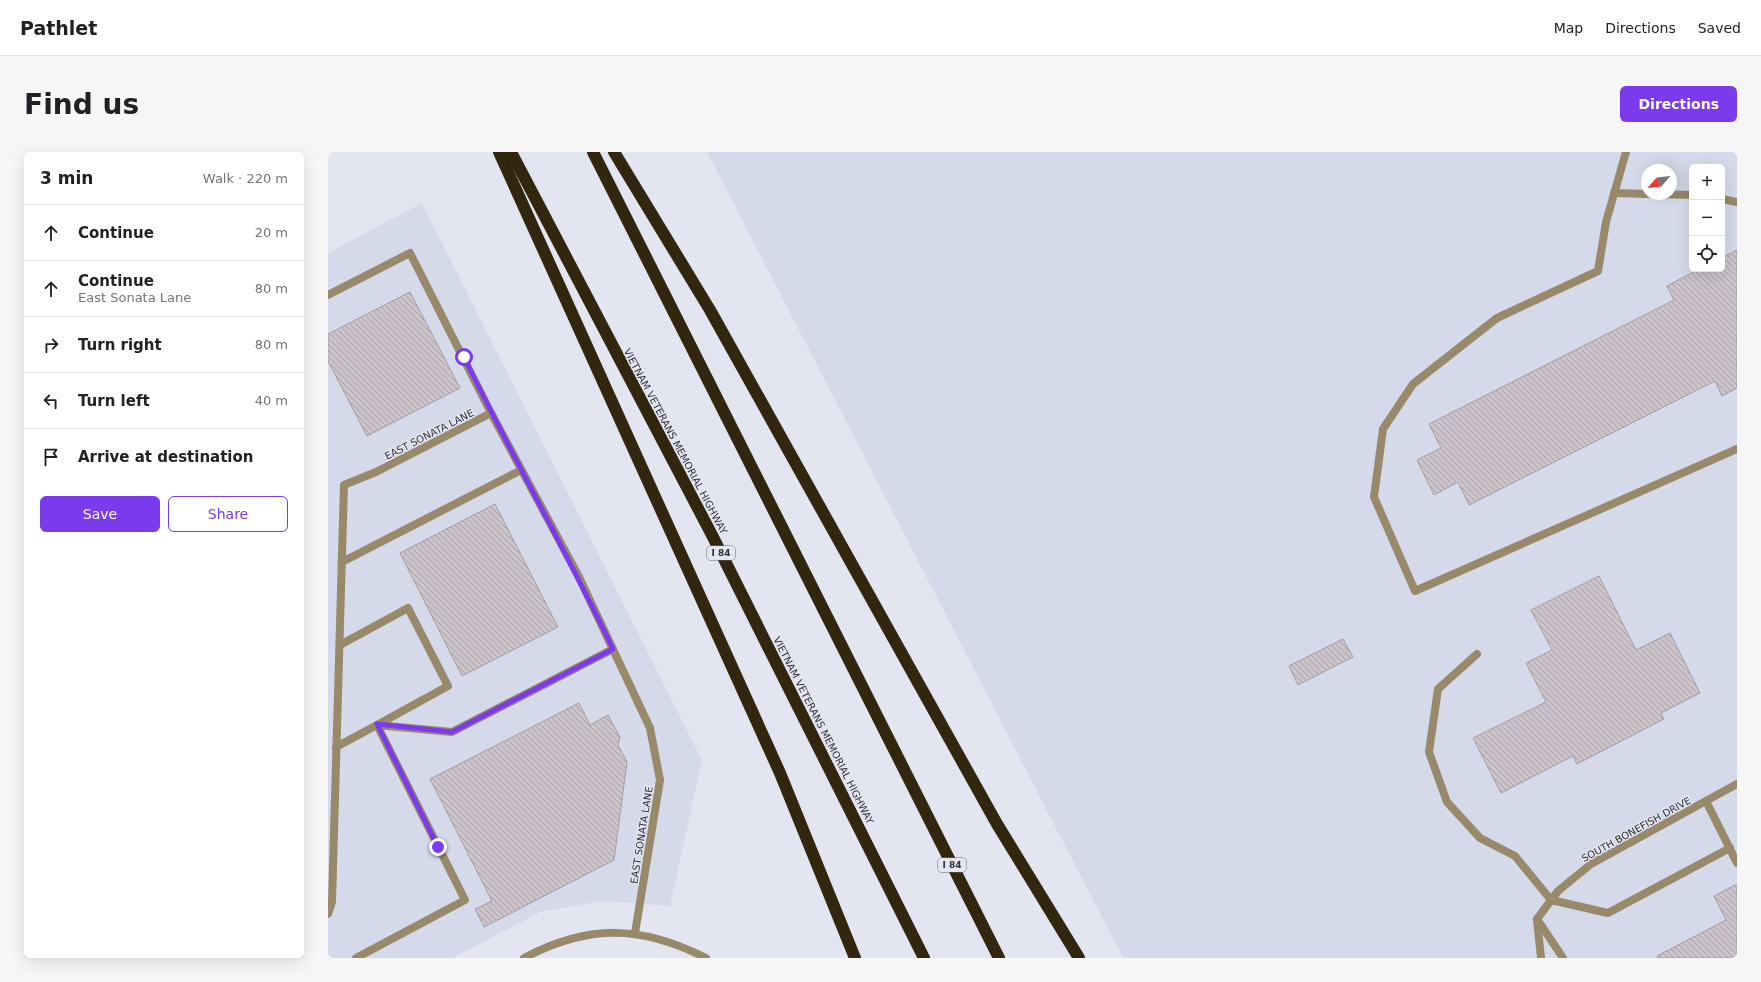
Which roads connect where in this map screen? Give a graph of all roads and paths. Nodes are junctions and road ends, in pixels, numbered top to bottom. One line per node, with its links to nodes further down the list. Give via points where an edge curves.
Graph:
1 (499, 152): 33 (highway, via 780,773)
2 (511, 152): 34 (highway, VIETNAM VETERANS MEMORIAL HIGHWAY / I 84, via 713,537)
3 (593, 152): 35 (highway, I 84)
4 (614, 152): 36 (highway, via 710,310 997,824)
5 (1626, 152): 6 (street)
6 (1614, 193): 7 (street); 14 (street, via 1606,222 1598,271 1497,318 1413,384 1383,430 1374,498 1415,591)
7 (1641, 194)
8 (1677, 195): 9 (street)
9 (1689, 195)
10 (1725, 200): 11 (street)
11 (1737, 202)
12 (328, 295): 13 (street, via 410,253)
13 (491, 413): 15 (street, EAST SONATA LANE); 16 (street, EAST SONATA LANE, via 376,472 344,485)
14 (1737, 449)
15 (521, 470): 16 (street); 18 (street, EAST SONATA LANE)
16 (342, 562): 17 (street, EAST SONATA LANE)
17 (340, 645): 20 (street, via 408,608 448,686); 21 (street, EAST SONATA LANE)
18 (613, 649): 20 (street, via 452,732); 29 (street, EAST SONATA LANE, via 650,728 660,780)
19 (1477, 654): 26 (street, via 1438,689 1429,752 1448,802 1480,838 1515,856)
20 (377, 724): 21 (street); 30 (street, via 465,900)
21 (336, 747): 27 (street, EAST SONATA LANE, via 332,902)
22 (1737, 784): 23 (street, SOUTH BONEFISH DRIVE)
23 (1706, 801): 24 (street); 26 (street, SOUTH BONEFISH DRIVE, via 1591,864 1558,891)
24 (1730, 848): 25 (street); 26 (street, via 1608,913)
25 (1737, 863)
26 (1551, 900): 28 (street, SOUTH BONEFISH DRIVE)
27 (328, 914)
28 (1537, 919): 37 (street); 38 (street)
29 (635, 933): 31 (street, via 576,937); 32 (street, via 663,939)
30 (356, 958)
31 (524, 958)
32 (706, 958)
33 (855, 958)
34 (924, 958)
35 (999, 958)
36 (1079, 958)
37 (1541, 958)
38 (1563, 958)

